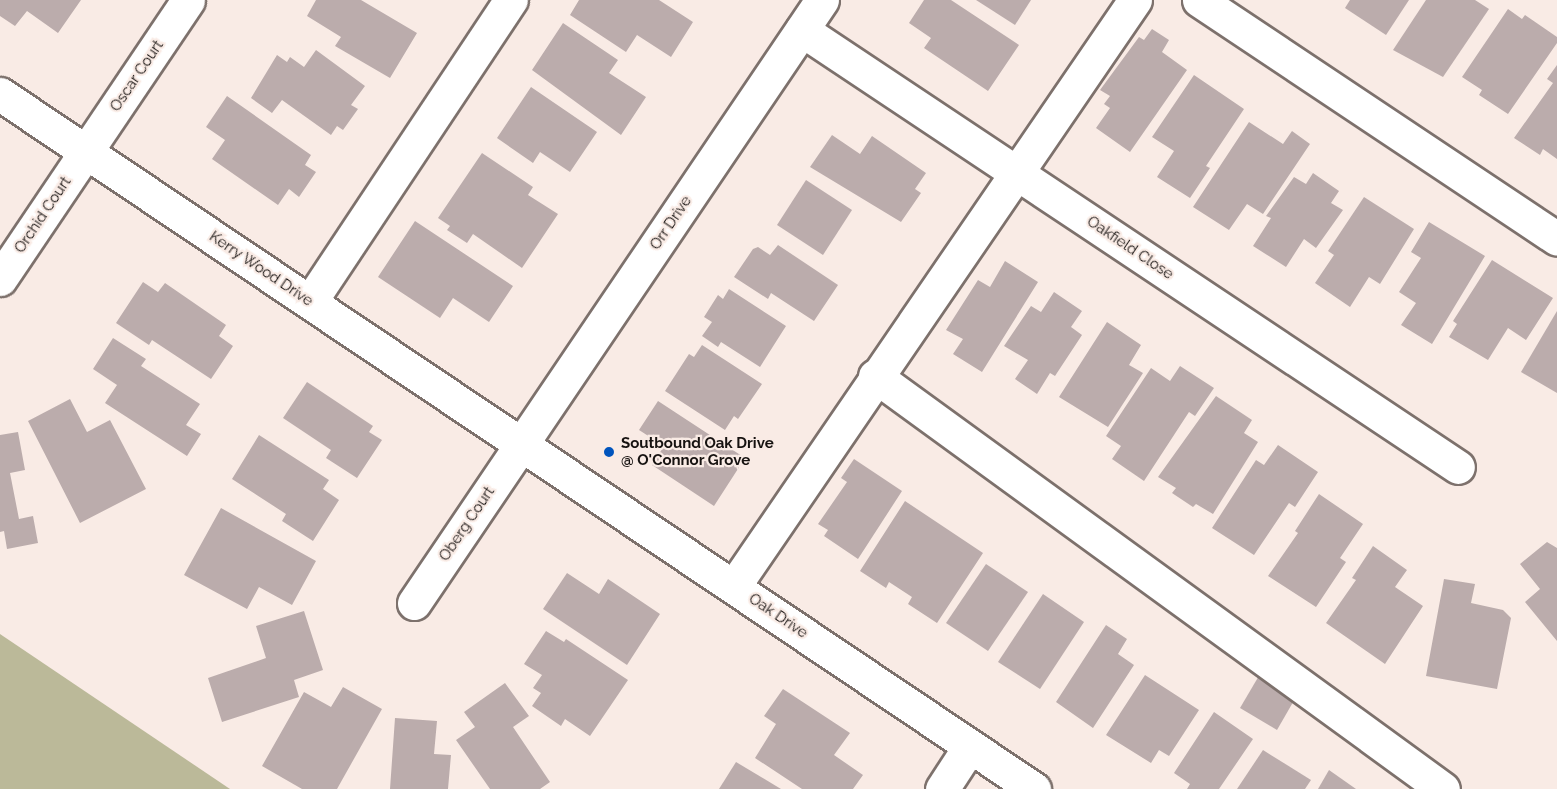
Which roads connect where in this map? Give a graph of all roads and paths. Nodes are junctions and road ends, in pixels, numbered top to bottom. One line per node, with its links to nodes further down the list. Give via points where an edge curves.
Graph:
1 (188, 0): 8 (street, Oscar Court)
2 (511, 0): 12 (street)
3 (822, 0): 6 (street, Orr Drive)
4 (1135, 0): 9 (street)
5 (1199, 0): 10 (street)
6 (802, 30): 9 (street, Oakfield Close); 14 (street, Orr Drive)
7 (0, 94): 8 (street, Kerry Wood Drive)
8 (86, 152): 11 (street, Orchid Court); 12 (street, Kerry Wood Drive)
9 (1015, 171): 13 (street); 15 (street, Oakfield Close)
10 (1557, 239)
11 (0, 279)
12 (310, 302): 14 (street, Kerry Wood Drive)
13 (875, 376): 16 (street); 21 (street)
14 (520, 445): 16 (street, Oak Drive); 17 (street, Oberg Court)
15 (1458, 467)
16 (734, 586): 18 (street, Oak Drive)
17 (414, 603)
18 (970, 746): 19 (street); 20 (street, Oak Drive)
19 (942, 789)
20 (1034, 789)
21 (1443, 789)

